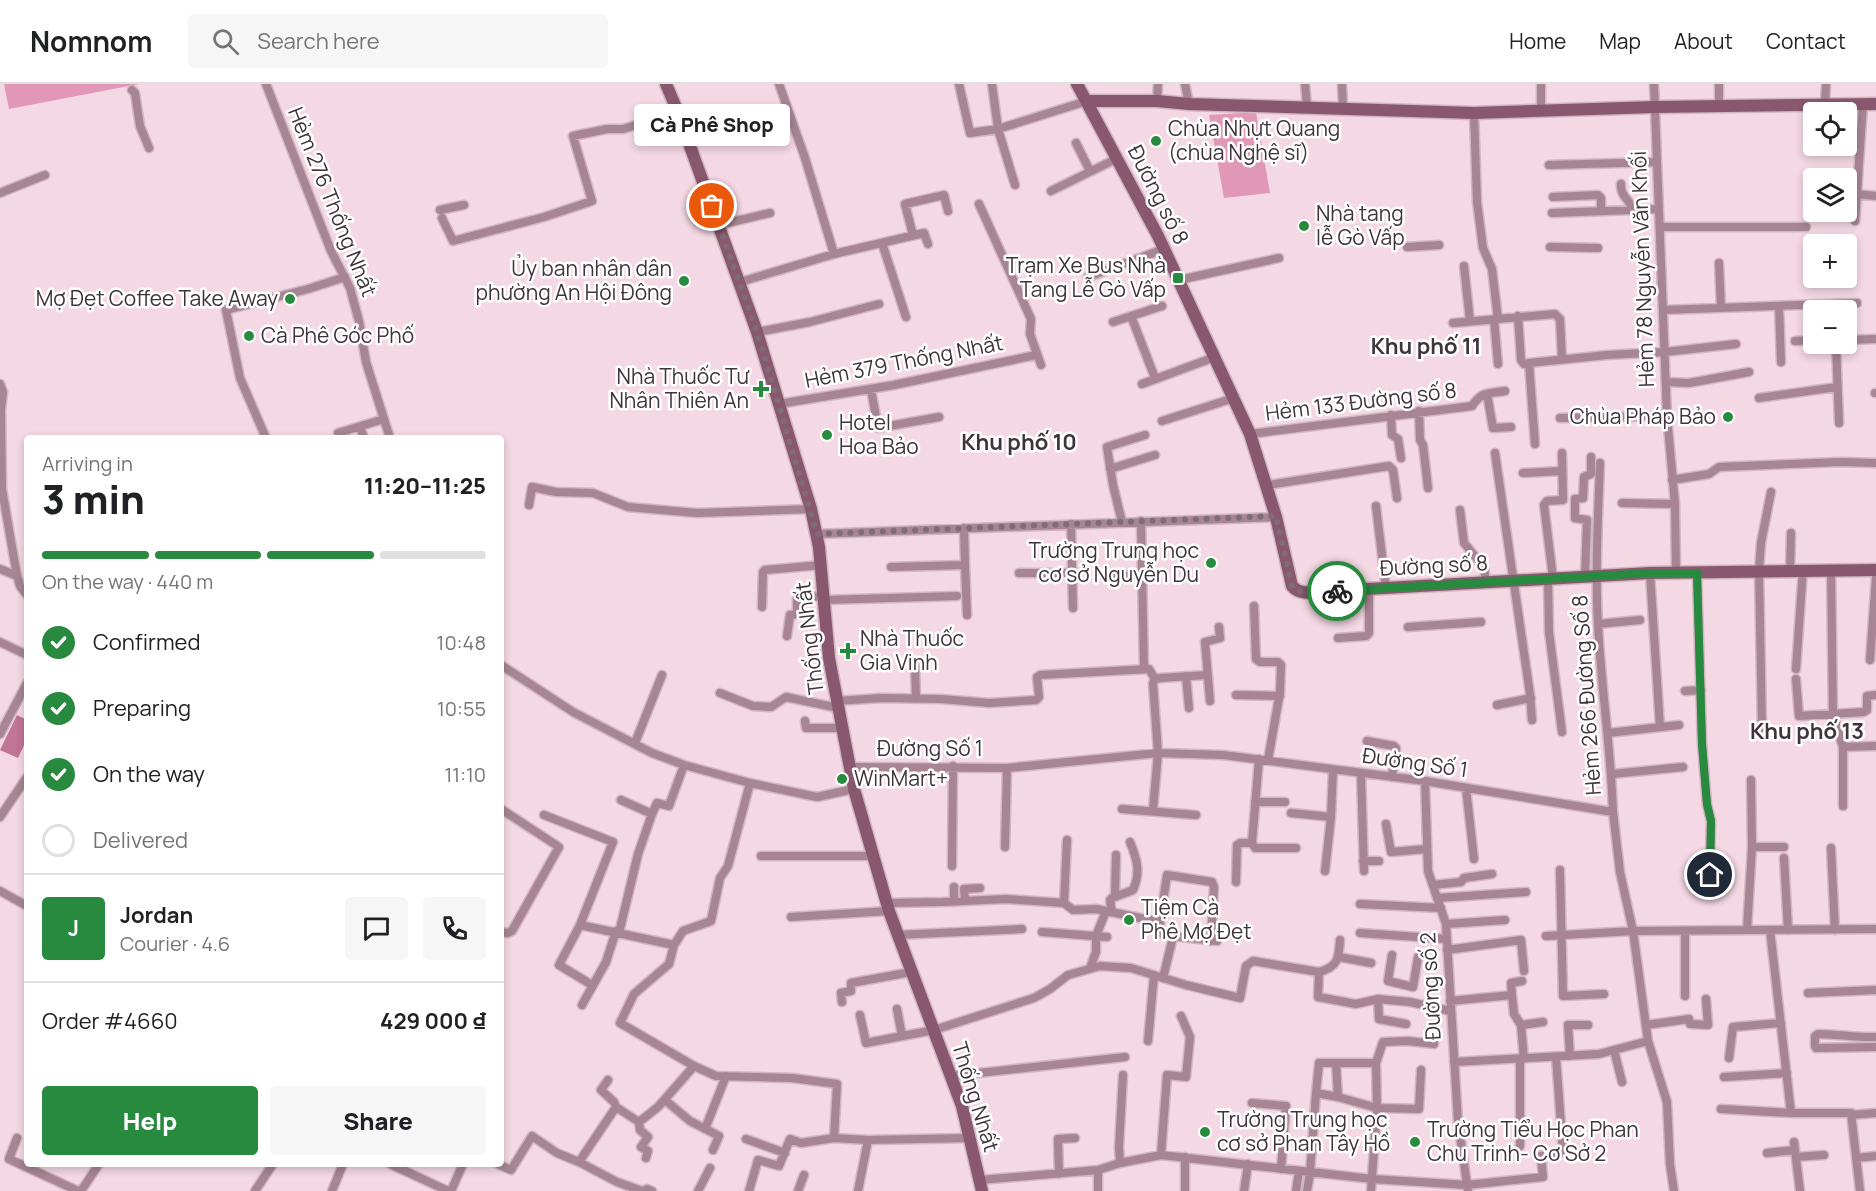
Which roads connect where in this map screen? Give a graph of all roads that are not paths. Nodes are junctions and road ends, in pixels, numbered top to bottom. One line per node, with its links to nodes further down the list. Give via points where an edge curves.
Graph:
1 (266, 84): 69 (street, Hẻm 276 Thống Nhất, via 331,251)
2 (666, 84): 28 (street, Thống Nhất)
3 (779, 84): 65 (street)
4 (959, 84): 31 (street, via 969,132)
5 (992, 84): 31 (street)
6 (1077, 84): 16 (street, Đường số 8)
7 (1158, 84): 17 (street)
8 (1185, 84): 19 (street)
9 (1305, 84): 24 (street)
10 (1342, 84): 27 (street)
11 (1540, 84): 29 (street)
12 (1654, 84): 25 (street, Hẻm 78 Nguyễn Văn Khối)
13 (1719, 84): 26 (street)
14 (1826, 84): 18 (street)
15 (132, 90): 33 (street)
16 (1087, 101): 17 (street); 31 (street); 34 (street, Đường số 8)
17 (1157, 101): 19 (street)
18 (1825, 102)
19 (1189, 104): 24 (street)
20 (1876, 104): 23 (street)
21 (1803, 105): 26 (street)
22 (1857, 105): 23 (street)
23 (1863, 105): 43 (street)
24 (1307, 106): 27 (street)
25 (1655, 107): 26 (street); 29 (street); 35 (street, Hẻm 78 Nguyễn Văn Khối)
26 (1719, 107)
27 (1343, 108): 30 (street)
28 (677, 110): 47 (street, via 622,129 573,136 592,201 453,241 441,214); 54 (street, Thống Nhất)
29 (1541, 111): 30 (street)
30 (1474, 113): 82 (street, via 1477,202 1483,248 1492,269)
31 (998, 129): 39 (street)
32 (1076, 143): 37 (street)
33 (149, 148)
34 (1118, 158): 37 (street); 64 (street, Đường số 8)
35 (1657, 162): 36 (street); 48 (street, Hẻm 78 Nguyễn Văn Khối)
36 (1549, 165)
37 (1090, 171): 41 (street)
38 (45, 175): 42 (street)
39 (1014, 184)
40 (1621, 184): 49 (street, via 1623,197 1632,203)
41 (1051, 190)
42 (0, 193)
43 (1857, 194): 44 (street)
44 (1876, 195)
45 (1553, 197): 51 (street, via 1598,195)
46 (978, 204): 94 (street, Hẻm 379 Thống Nhất, via 1031,320)
47 (464, 205)
48 (1659, 209): 49 (street); 55 (street, Hẻm 78 Nguyễn Văn Khối)
49 (1633, 210): 51 (street)
50 (948, 211): 57 (street, via 944,195 905,204)
51 (1601, 211): 53 (street)
52 (770, 213): 54 (street)
53 (1552, 213)
54 (719, 225): 72 (street, Thống Nhất)
55 (1660, 227): 56 (street); 78 (street, Hẻm 78 Nguyễn Văn Khối)
56 (1806, 227)
57 (913, 235): 58 (street); 59 (street, via 924,233)
58 (882, 243): 65 (street); 81 (street)
59 (928, 244)
60 (1439, 245): 61 (street)
61 (1407, 247)
62 (1550, 247): 63 (street)
63 (1598, 248)
64 (1164, 249): 70 (street); 71 (street, Đường số 8)
65 (834, 254): 72 (street)
66 (1278, 258): 71 (street)
67 (1719, 263): 77 (street)
68 (1464, 266): 83 (street)
69 (345, 277): 118 (street, Hẻm 276 Thống Nhất); 125 (street, via 226,310 240,378)
70 (1088, 277)
71 (1179, 280): 95 (street, Đường số 8)
72 (740, 282): 86 (street, Thống Nhất)
73 (879, 304): 86 (street)
74 (1803, 305): 76 (street)
75 (1162, 306): 79 (street)
76 (1779, 306): 77 (street); 97 (street)
77 (1721, 308): 78 (street)
78 (1663, 310): 92 (street, Hẻm 78 Nguyễn Văn Khối)
79 (1131, 316): 84 (street); 102 (street)
80 (1518, 316): 82 (street); 96 (street, via 1558,315); 98 (street, via 1521,360)
81 (906, 318)
82 (1496, 319): 83 (street); 99 (street)
83 (1470, 321): 85 (street)
84 (1113, 322)
85 (1452, 323)
86 (757, 332): 112 (street, Thống Nhất)
87 (1857, 339): 88 (street)
88 (1876, 339)
89 (1795, 341): 90 (street)
90 (1803, 341)
91 (1736, 344): 92 (street)
92 (1665, 352): 96 (street); 103 (street, Hẻm 78 Nguyễn Văn Khối)
93 (1836, 354): 106 (street)
94 (1036, 355): 100 (street, Hẻm 379 Thống Nhất); 107 (street, Hẻm 379 Thống Nhất)
95 (1215, 357): 102 (street); 110 (street, Đường số 8)
96 (1562, 358): 98 (street)
97 (1781, 362)
98 (1529, 363): 129 (street)
99 (1498, 364)
100 (1041, 366)
101 (1749, 372): 103 (street, via 1689,383)
102 (1155, 378): 105 (street)
103 (1666, 382): 115 (street, Hẻm 78 Nguyễn Văn Khối)
104 (0, 384): 140 (street)
105 (1142, 384)
106 (1837, 387): 111 (street); 120 (street)
107 (871, 389): 112 (street, Hẻm 379 Thống Nhất); 116 (street, via 878,428)
108 (1505, 391): 109 (street, Hẻm 133 Đường số 8)
109 (1488, 394): 113 (street, Hẻm 133 Đường số 8, via 1475,398 1472,406); 122 (street, via 1493,428)
110 (1234, 398): 119 (street); 124 (street, Đường số 8)
111 (1760, 398)
112 (780, 404): 150 (street, Thống Nhất)
113 (1419, 411): 114 (street, Hẻm 133 Đường số 8); 143 (street)
114 (1390, 415): 124 (street, Hẻm 133 Đường số 8); 134 (street, via 1392,435 1398,439)
115 (1667, 416): 117 (street); 141 (street, Hẻm 78 Nguyễn Văn Khối)
116 (939, 417)
117 (1560, 418)
118 (384, 419): 121 (street); 127 (street, Hẻm 276 Thống Nhất)
119 (1162, 421)
120 (1839, 423)
121 (360, 427): 123 (street); 126 (street)
122 (1511, 427)
123 (338, 433)
124 (1250, 434): 142 (street, Đường số 8)
125 (265, 435)
126 (363, 435)
127 (389, 435)
128 (1145, 435): 137 (street, via 1107,447)
129 (1535, 444)
130 (1495, 453): 179 (street)
131 (1562, 453): 138 (street)
132 (1155, 455): 137 (street)
133 (1591, 457): 176 (street, via 1591,474 1584,477 1583,497 1575,499 1575,518 1587,520)
134 (1401, 458)
135 (1876, 463): 141 (street, via 1719,467 1709,474)
136 (1600, 464): 176 (street)
137 (1110, 469): 154 (street)
138 (1562, 471): 139 (street); 178 (street, via 1563,500 1547,501 1544,505)
139 (1523, 472)
140 (1, 473): 174 (street)
141 (1672, 480): 147 (street, Hẻm 78 Nguyễn Văn Khối)
142 (1268, 485): 145 (street, via 1389,466 1393,470); 152 (street, Đường số 8)
143 (1428, 488)
144 (1771, 492): 167 (street)
145 (1396, 498)
146 (1622, 503): 147 (street)
147 (1675, 504): 171 (street, Hẻm 78 Nguyễn Văn Khối)
148 (529, 505): 150 (street, via 532,487 593,493 628,507 697,513)
149 (1376, 506): 181 (street)
150 (811, 509): 158 (street, Thống Nhất)
151 (1460, 510): 180 (street, via 1464,543 1484,567)
152 (1276, 516): 153 (street); 182 (street, Đường số 8, via 1295,590)
153 (1141, 521): 154 (street); 173 (street)
154 (1122, 522): 155 (street)
155 (1071, 524): 156 (street); 169 (street)
156 (964, 528): 158 (street); 160 (street)
157 (1791, 533): 164 (street)
158 (817, 534): 159 (street, Thống Nhất)
159 (821, 565): 185 (street, Thống Nhất); 187 (street, via 765,570)
160 (965, 565): 161 (street); 189 (street)
161 (891, 567)
162 (0, 569): 174 (street)
163 (1803, 569): 164 (street, Đường số 8); 165 (street, Đường số 8); 203 (street)
164 (1790, 570): 167 (street, Đường số 8)
165 (1831, 570): 166 (street, Đường số 8); 222 (street)
166 (1876, 570)
167 (1759, 571): 172 (street, Đường số 8); 229 (street)
168 (1018, 573): 169 (street)
169 (1072, 573): 188 (street)
170 (1650, 573): 171 (street, Đường số 8); 176 (street, Đường số 8); 227 (street)
171 (1676, 573): 172 (street, Đường số 8)
172 (1697, 573): 210 (street)
173 (1142, 575): 175 (street); 202 (street)
174 (17, 576): 183 (street)
175 (1112, 576)
176 (1591, 577): 178 (street, Đường số 8); 192 (street, Hẻm 266 Đường Số 8)
177 (1876, 578): 199 (street)
178 (1550, 579): 179 (street, Đường số 8); 230 (street, via 1550,632)
179 (1514, 580): 180 (street, Đường số 8); 216 (street)
180 (1486, 583): 181 (street, Đường số 8)
181 (1386, 589): 182 (street, Đường số 8)
182 (1369, 590): 196 (street, via 1369,633)
183 (24, 591)
184 (957, 596): 185 (street)
185 (824, 598): 195 (street, via 797,598 797,614 790,615); 219 (street, Thống Nhất)
186 (1254, 606): 215 (street, via 1256,659 1280,662)
187 (762, 607)
188 (1073, 608)
189 (967, 615)
190 (1640, 621): 192 (street)
191 (1481, 622): 194 (street)
192 (1598, 624): 231 (street, Hẻm 266 Đường Số 8)
193 (1220, 627): 205 (street, via 1220,638 1205,642)
194 (1408, 627)
195 (787, 636)
196 (1338, 638)
197 (0, 642): 198 (street)
198 (24, 654)
199 (1870, 660)
200 (915, 666): 217 (street)
201 (504, 667): 234 (street, via 573,712)
202 (1144, 669): 207 (street); 217 (street, via 1040,675 1036,700 989,704)
203 (1796, 669)
204 (662, 675): 234 (street)
205 (1207, 675): 206 (street); 218 (street)
206 (1186, 676): 207 (street); 221 (street)
207 (1155, 679): 237 (street)
208 (1796, 679): 222 (street, via 1799,716)
209 (24, 688): 223 (street)
210 (1701, 690): 211 (street); 294 (street, via 1702,744 1711,821)
211 (1685, 691)
212 (720, 693): 219 (street, via 753,706 771,707 786,697)
213 (1876, 695): 222 (street, via 1867,696 1866,712)
214 (1236, 696): 215 (street)
215 (1280, 696): 238 (street)
216 (1531, 698): 220 (street); 225 (street)
217 (916, 699): 219 (street)
218 (1210, 701)
219 (837, 704): 228 (street, Thống Nhất)
220 (1497, 705)
221 (1189, 708)
222 (1833, 714): 236 (street)
223 (4, 718): 232 (street)
224 (805, 720): 228 (street, via 806,728)
225 (1532, 720)
226 (1679, 725): 227 (street)
227 (1660, 727): 231 (street)
228 (842, 728): 241 (street, Thống Nhất)
229 (1762, 728)
230 (1562, 732)
231 (1608, 733): 246 (street, Hẻm 266 Đường Số 8)
232 (0, 734)
233 (1367, 741): 247 (street, via 1396,748)
234 (635, 744): 239 (street)
235 (1876, 746): 236 (street)
236 (1843, 747): 257 (street)
237 (1158, 753): 238 (street, Đường Số 1); 243 (street, Đường Số 1); 259 (street)
238 (1263, 759): 244 (street, Đường Số 1); 255 (street)
239 (684, 765): 251 (street); 264 (street, via 669,806 657,803)
240 (953, 766): 241 (street, Đường Số 1); 243 (street, Đường Số 1); 285 (street)
241 (849, 767): 253 (street, Thống Nhất)
242 (1683, 767): 246 (street)
243 (1007, 768): 272 (street)
244 (1333, 770): 245 (street, Đường Số 1); 267 (street)
245 (1361, 774): 247 (street, Đường Số 1); 283 (street)
246 (1612, 774): 261 (street, Hẻm 266 Đường Số 8)
247 (1392, 777): 250 (street, Đường Số 1)
248 (1751, 780): 273 (street)
249 (24, 781): 266 (street)
250 (1425, 781): 252 (street, Đường Số 1); 277 (street, Đường số 2)
251 (750, 783): 253 (street, via 817,797); 332 (street, via 728,866 720,878 711,921 683,931)
252 (1466, 788): 261 (street, Đường Số 1); 282 (street)
253 (854, 789): 280 (street, Thống Nhất)
254 (621, 800): 264 (street)
255 (1255, 802): 256 (street); 271 (street)
256 (1285, 802)
257 (1843, 806)
258 (1122, 809): 259 (street)
259 (1153, 810): 265 (street)
260 (504, 811): 319 (street, via 559,848 512,931)
261 (1613, 812): 322 (street)
262 (1291, 813): 267 (street)
263 (544, 814): 311 (street, via 613,842)
264 (652, 814): 320 (street)
265 (1196, 815)
266 (0, 817)
267 (1331, 817): 287 (street)
268 (1386, 824): 277 (street, via 1391,852)
269 (1067, 840): 301 (street)
270 (1130, 842): 297 (street, via 1137,860 1136,883 1133,890)
271 (1252, 843): 275 (street, via 1255,848); 290 (street, via 1237,845)
272 (1005, 847)
273 (1752, 847): 274 (street); 314 (street)
274 (1784, 847)
275 (1296, 848)
276 (1831, 848): 317 (street)
277 (1427, 849): 291 (street, Đường số 2)
278 (1116, 855): 297 (street)
279 (761, 856): 280 (street)
280 (872, 856): 304 (street, Thống Nhất)
281 (1784, 858): 316 (street)
282 (1473, 859)
283 (1364, 861): 284 (street); 288 (street)
284 (1379, 861)
285 (952, 866)
286 (1560, 870): 324 (street)
287 (1325, 871)
288 (1364, 871)
289 (1492, 874): 291 (street)
290 (1236, 882)
291 (1433, 885): 298 (street, Đường số 2)
292 (954, 887): 300 (street)
293 (980, 888): 299 (street, via 964,889)
294 (1711, 890)
295 (0, 891): 302 (street)
296 (1526, 892): 298 (street)
297 (1115, 896): 306 (street, via 1110,900)
298 (1437, 898): 305 (street, Đường số 2)
299 (965, 901): 300 (street); 301 (street)
300 (954, 902): 304 (street)
301 (1064, 903): 306 (street, via 1073,910)
302 (24, 904)
303 (1360, 904): 305 (street)
304 (887, 907): 307 (street); 325 (street, Thống Nhất)
305 (1441, 908): 310 (street, Đường số 2)
306 (1109, 912): 309 (street); 326 (street)
307 (791, 917)
308 (1505, 920): 310 (street)
309 (1160, 922): 329 (street, via 1163,935); 329 (street, via 1167,875 1212,882 1214,941)
310 (1446, 924): 330 (street, Đường số 2)
311 (580, 925): 320 (street); 344 (street, via 559,965)
312 (1022, 929): 325 (street)
313 (1876, 929): 317 (street)
314 (1747, 930): 315 (street); 318 (street)
315 (1770, 930): 316 (street); 362 (street)
316 (1788, 930): 317 (street)
317 (1835, 930)
318 (1685, 931): 322 (street); 350 (street)
319 (504, 932)
320 (617, 932): 332 (street); 344 (street)
321 (1042, 932): 326 (street)
322 (1633, 932): 324 (street); 366 (street)
323 (1360, 933): 330 (street)
324 (1562, 935): 327 (street); 347 (street, via 1563,996)
325 (897, 936): 340 (street, Thống Nhất)
326 (1096, 936): 328 (street); 338 (street)
327 (1546, 936)
328 (1107, 937)
329 (1173, 937): 342 (street)
330 (1447, 939): 333 (street, Đường số 2)
331 (1340, 940): 335 (street)
332 (674, 945): 383 (street, via 669,964 634,994 620,1023)
333 (1448, 950): 339 (street, via 1521,940); 353 (street, Đường số 2)
334 (1392, 955): 345 (street, via 1388,981)
335 (1339, 957): 337 (street); 341 (street, via 1330,969)
336 (1418, 957): 345 (street)
337 (1371, 963)
338 (1090, 968): 342 (street, via 1131,968); 367 (street, via 1068,975 1034,998)
339 (1524, 971)
340 (911, 972): 354 (street, via 851,982 851,991 841,993); 367 (street, Thống Nhất)
341 (1319, 972): 342 (street, via 1253,961 1246,966 1240,998); 351 (street, via 1318,997 1356,1004)
342 (1158, 976): 370 (street)
343 (1522, 981): 349 (street, via 1510,983)
344 (592, 986): 356 (street)
345 (1413, 987): 355 (street)
346 (1876, 990): 348 (street)
347 (1604, 993)
348 (1808, 993)
349 (1512, 995): 353 (street); 364 (street, via 1514,1014)
350 (1685, 996)
351 (1378, 999): 355 (street); 363 (street, via 1379,1019)
352 (1706, 999): 366 (street, via 1708,1025 1690,1024 1689,1019)
353 (1450, 1001): 358 (street, Đường số 2)
354 (842, 1002)
355 (1410, 1002): 358 (street)
356 (582, 1005)
357 (897, 1009): 368 (street)
358 (1450, 1011): 380 (street, Đường số 2)
359 (860, 1015): 368 (street, via 866,1043)
360 (1181, 1016): 415 (street, via 1190,1037 1186,1077 1167,1075)
361 (1543, 1022): 364 (street)
362 (1781, 1023): 378 (street, via 1732,1027); 385 (street)
363 (1406, 1024)
364 (1521, 1025): 379 (street)
365 (1588, 1025): 375 (street, via 1568,1025)
366 (1646, 1025): 371 (street)
367 (933, 1030): 368 (street); 388 (street, Thống Nhất)
368 (902, 1036)
369 (1876, 1037): 373 (street, via 1815,1036 1815,1046)
370 (1148, 1041)
371 (1648, 1041): 374 (street); 459 (street, via 1667,1102)
372 (1434, 1044): 381 (street, via 1383,1042)
373 (1876, 1047)
374 (1614, 1050): 375 (street); 391 (street)
375 (1570, 1056): 377 (street)
376 (1125, 1057): 388 (street)
377 (1556, 1057): 379 (street); 442 (street, via 1563,1152 1541,1156 1543,1177)
378 (1729, 1058)
379 (1522, 1059): 380 (street); 410 (street)
380 (1454, 1062): 442 (street, Đường số 2)
381 (1376, 1063): 382 (street); 397 (street)
382 (1336, 1064): 392 (street, via 1319,1063); 393 (street)
383 (694, 1066): 387 (street); 394 (street)
384 (1421, 1070): 397 (street, via 1419,1109)
385 (1787, 1074): 389 (street); 399 (street)
386 (1123, 1075): 422 (street)
387 (726, 1076): 403 (street); 406 (street, via 837,1084)
388 (951, 1076): 407 (street, Thống Nhất)
389 (1724, 1077)
390 (608, 1080): 396 (street, via 601,1090)
391 (1622, 1082)
392 (1316, 1093): 393 (street); 436 (street)
393 (1338, 1097): 397 (street)
394 (665, 1100): 402 (street); 403 (street)
395 (1252, 1103): 433 (street, via 1286,1106)
396 (616, 1107): 402 (street); 421 (street)
397 (1377, 1108): 439 (street)
398 (1721, 1109): 399 (street)
399 (1791, 1113): 401 (street)
400 (1876, 1113): 401 (street)
401 (1851, 1115): 420 (street)
402 (639, 1122): 419 (street, via 640,1130 648,1137 641,1147 648,1151)
403 (705, 1129): 411 (street, via 719,1136)
404 (1076, 1137): 437 (street, via 1059,1139)
405 (17, 1138): 424 (street, via 9,1159)
406 (834, 1138): 409 (street); 413 (street, via 801,1143 790,1139)
407 (970, 1138): 409 (street); 440 (street, Thống Nhất)
408 (746, 1139): 413 (street)
409 (868, 1140): 452 (street)
410 (1520, 1146)
411 (714, 1150)
412 (1795, 1150): 414 (street); 416 (street); 460 (street)
413 (785, 1153): 450 (street, via 779,1166 758,1160)
414 (1767, 1153)
415 (1161, 1155): 418 (street); 422 (street)
416 (1824, 1155)
417 (1876, 1156): 420 (street)
418 (1185, 1157): 423 (street); 454 (street)
419 (646, 1158)
420 (1856, 1158): 461 (street)
421 (579, 1162): 431 (street, via 532,1136 511,1170); 447 (street)
422 (1120, 1163): 434 (street)
423 (1248, 1164): 433 (street); 455 (street)
424 (24, 1166)
425 (26, 1167): 443 (street)
426 (97, 1167): 443 (street)
427 (271, 1167): 444 (street)
428 (342, 1167): 445 (street)
429 (397, 1167): 446 (street)
430 (461, 1167): 446 (street)
431 (504, 1167)
432 (710, 1168): 449 (street)
433 (1281, 1169): 435 (street)
434 (1098, 1170): 437 (street); 453 (street)
435 (1299, 1171): 436 (street); 456 (street)
436 (1310, 1173): 439 (street); 457 (street)
437 (1059, 1174): 440 (street)
438 (804, 1175): 451 (street)
439 (1372, 1179): 441 (street); 458 (street)
440 (981, 1186)
441 (1449, 1187): 442 (street)
442 (1468, 1188)
443 (79, 1191)
444 (255, 1191)
445 (332, 1191)
446 (449, 1191)
447 (643, 1191): 448 (street)
448 (652, 1191)
449 (698, 1191)
450 (749, 1191)
451 (798, 1191)
452 (858, 1191)
453 (1098, 1191)
454 (1185, 1191)
455 (1244, 1191)
456 (1296, 1191)
457 (1307, 1191)
458 (1371, 1191)
459 (1674, 1191)
460 (1800, 1191)
461 (1860, 1191)

